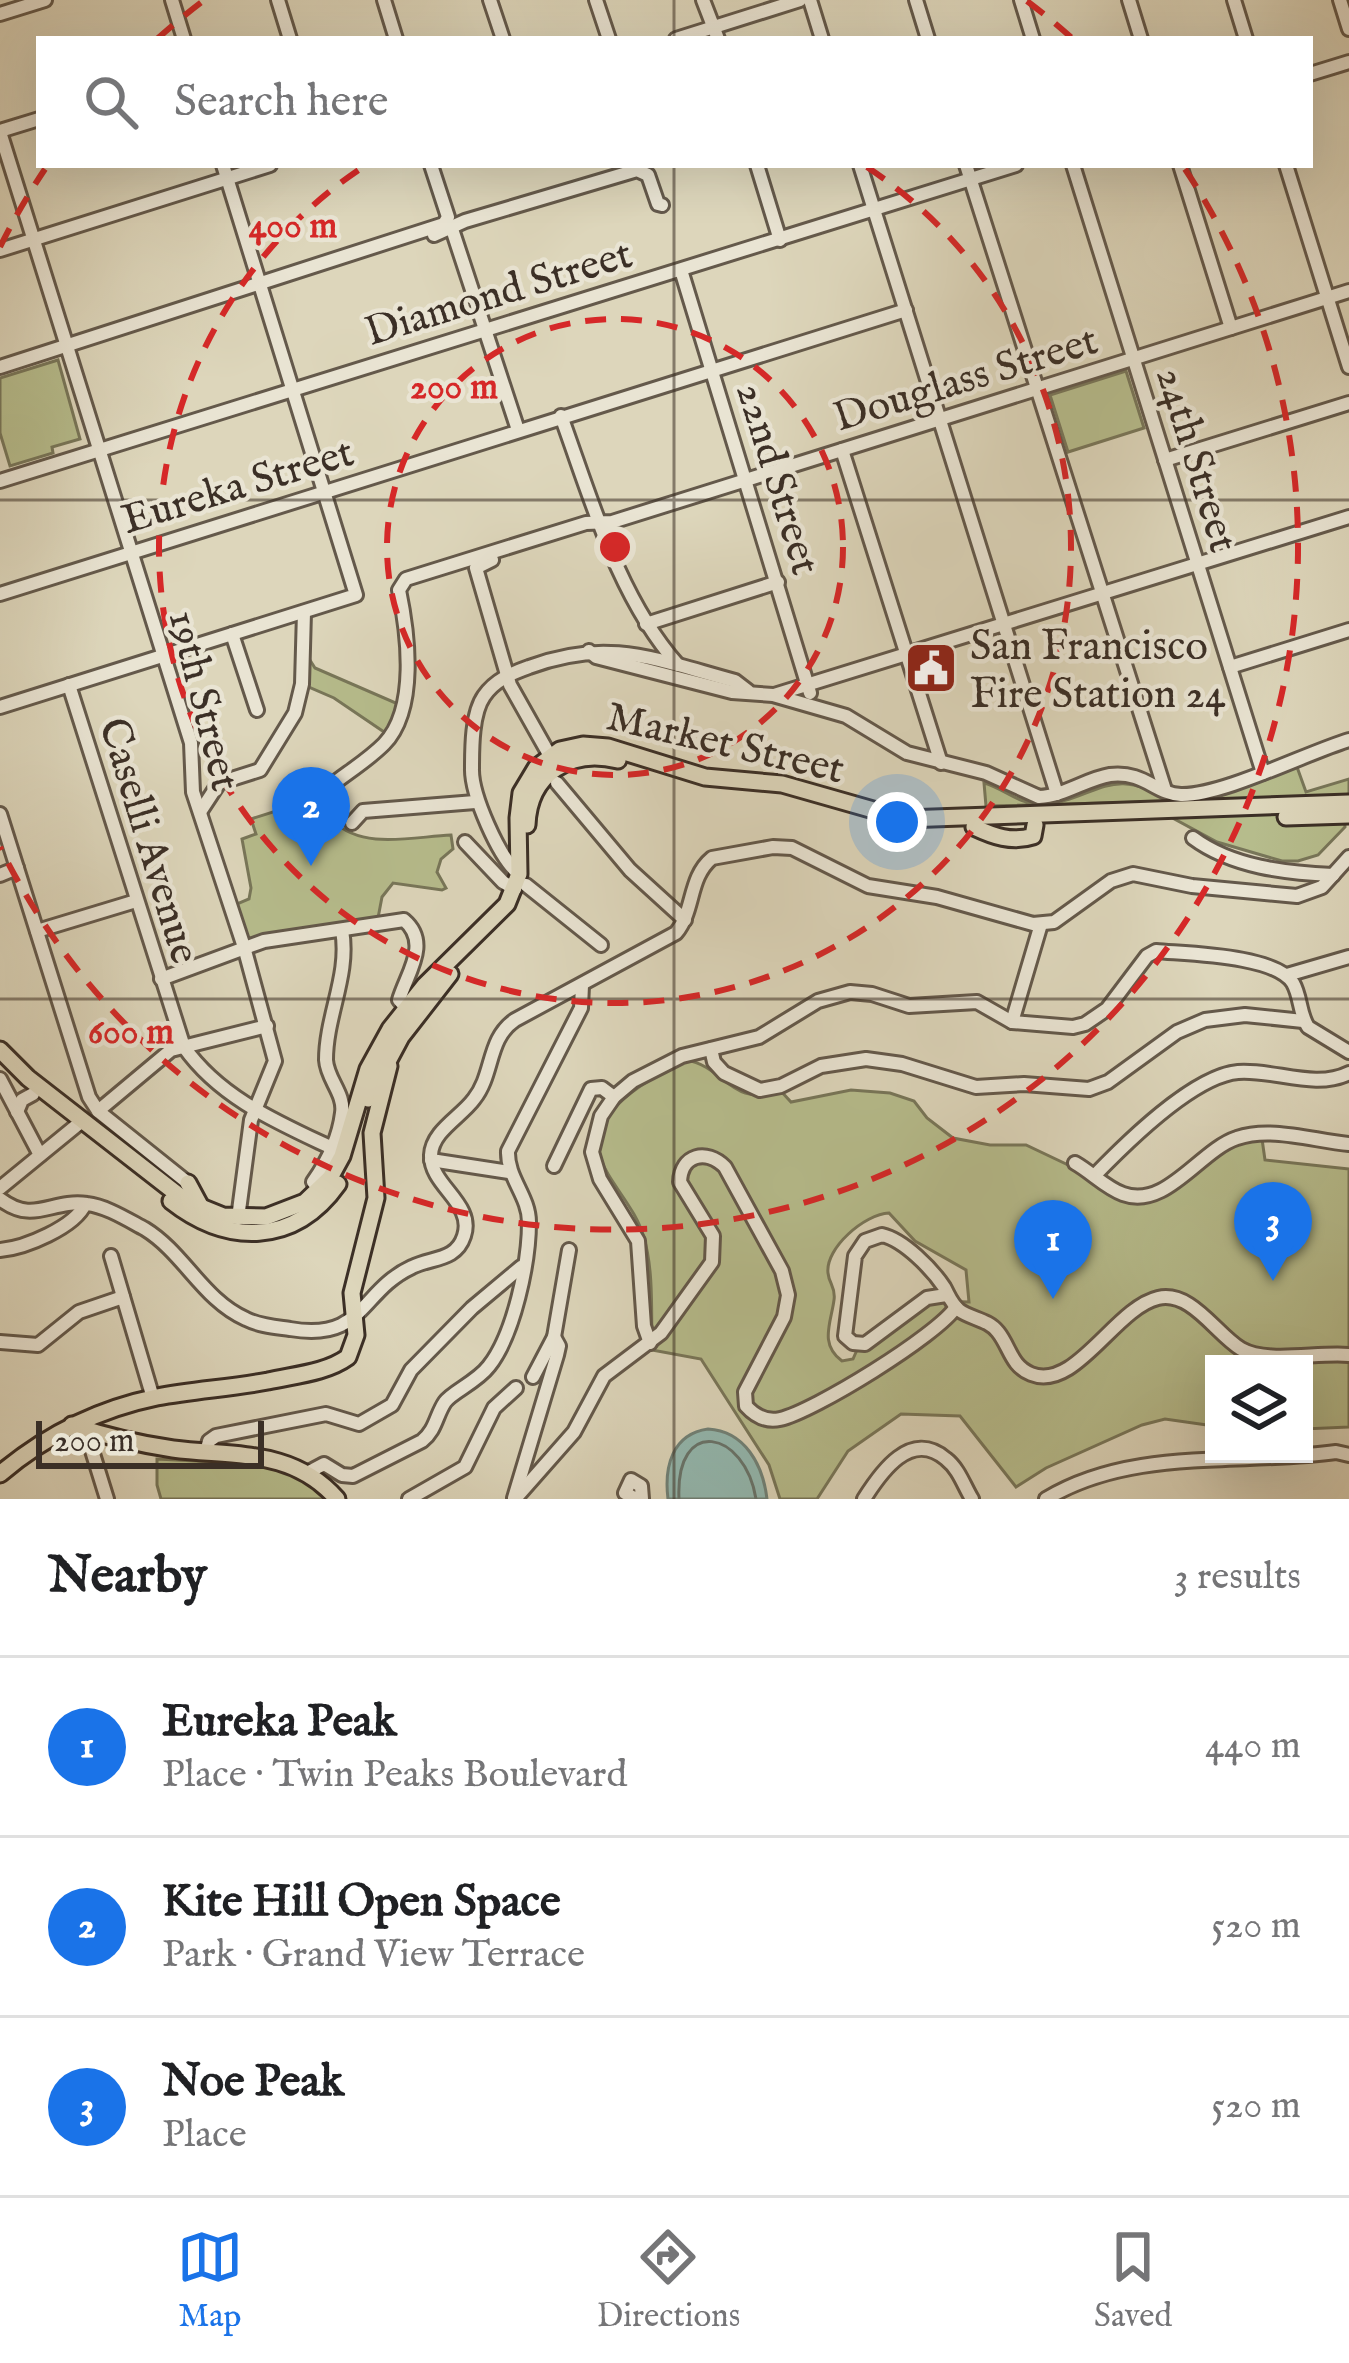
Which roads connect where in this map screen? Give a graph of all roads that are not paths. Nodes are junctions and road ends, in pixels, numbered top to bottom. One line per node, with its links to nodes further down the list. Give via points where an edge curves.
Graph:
1 (44, 0): 15 (street)
2 (172, 0): 18 (street)
3 (278, 0): 19 (street)
4 (383, 0): 20 (street)
5 (490, 0): 21 (street)
6 (596, 0): 22 (street)
7 (703, 0): 17 (street)
8 (800, 0): 17 (street)
9 (810, 0): 23 (street)
10 (916, 0): 24 (street)
11 (1021, 0): 25 (street)
12 (1129, 0): 26 (street)
13 (1234, 0): 27 (street)
14 (1340, 0): 16 (street)
15 (0, 14)
16 (1349, 29)
17 (715, 33)
18 (183, 36)
19 (289, 36)
20 (395, 36)
21 (501, 36)
22 (608, 36)
23 (821, 36)
24 (927, 36)
25 (1032, 36)
26 (1140, 36)
27 (1245, 36)
28 (1349, 62): 29 (street)
29 (1313, 73)
30 (36, 119): 31 (street)
31 (0, 132): 46 (street, 19th Street)
32 (432, 168): 44 (street)
33 (758, 168): 45 (street)
34 (861, 168): 43 (street)
35 (967, 168): 42 (street)
36 (1007, 168): 42 (street, Diamond Street)
37 (1073, 168): 56 (street, 24th Street)
38 (1181, 168): 53 (street)
39 (1287, 168): 51 (street)
40 (650, 169): 44 (street)
41 (225, 172): 46 (street); 49 (street)
42 (971, 180): 43 (street, Diamond Street); 61 (street)
43 (874, 210): 45 (street, Diamond Street); 52 (street)
44 (450, 225): 49 (street); 54 (street)
45 (780, 239): 48 (street, Diamond Street)
46 (33, 240): 47 (street); 55 (street, 19th Street)
47 (0, 250)
48 (681, 270): 54 (street, Diamond Street); 59 (street, 22nd Street)
49 (260, 284): 55 (street); 60 (street)
50 (1349, 291): 51 (street, Douglass Street)
51 (1328, 298): 53 (street, Douglass Street); 58 (street)
52 (906, 310): 59 (street, Eureka Street); 64 (street)
53 (1232, 328): 56 (street, Douglass Street)
54 (485, 331): 60 (street, Diamond Street); 65 (street)
55 (67, 346): 57 (street); 66 (street, 19th Street)
56 (1133, 359): 61 (street, Douglass Street); 68 (street, 24th Street)
57 (0, 367)
58 (1349, 367)
59 (712, 369): 63 (street, Eureka Street); 69 (street, 22nd Street)
60 (293, 389): 66 (street, Diamond Street); 71 (street)
61 (1036, 389): 64 (street, Douglass Street); 78 (street)
62 (1349, 403): 68 (street)
63 (561, 416): 65 (street, Eureka Street); 73 (street)
64 (940, 419): 67 (street, Douglass Street); 80 (street)
65 (518, 430): 71 (street, Eureka Street)
66 (99, 450): 70 (street, Diamond Street); 74 (street, 19th Street)
67 (842, 450): 69 (street, Douglass Street); 86 (street)
68 (1165, 460): 75 (street, 24th Street)
69 (746, 480): 73 (street, Douglass Street); 76 (street, 22nd Street)
70 (0, 481)
71 (325, 492): 74 (street, Eureka Street); 79 (street, via 356,596)
72 (1349, 517): 75 (street)
73 (601, 523): 81 (street); 90 (street, Douglass Street, via 478,564); 106 (street, Douglass Street, via 406,579 405,707 386,742)
74 (131, 551): 77 (street, Eureka Street); 85 (street, 19th Street)
75 (1198, 565): 78 (street); 89 (street, 24th Street)
76 (778, 581): 81 (street); 92 (street, 22nd Street)
77 (0, 594)
78 (1102, 595): 80 (street); 103 (street)
79 (304, 612): 83 (street); 108 (street, via 295,712 260,770 219,783)
80 (1004, 626): 86 (street); 104 (street)
81 (649, 627): 87 (street, via 653,644); 88 (street)
82 (1349, 630): 89 (street)
83 (232, 634): 85 (street); 97 (street)
84 (589, 651): 87 (street); 90 (street); 93 (street)
85 (164, 656): 91 (street); 108 (street, 19th Street, via 191,742)
86 (907, 656): 92 (street); 100 (street)
87 (643, 658): 88 (street)
88 (679, 666): 93 (street)
89 (1230, 667): 101 (street, 24th Street)
90 (507, 675): 99 (street); 105 (street, via 481,700)
91 (69, 685): 96 (street); 120 (street, Caselli Avenue)
92 (810, 687): 94 (street); 95 (street, 22nd Street)
93 (748, 691): 94 (street)
94 (773, 695): 95 (street)
95 (810, 706): 100 (street)
96 (0, 707)
97 (256, 710)
98 (1349, 740): 101 (street)
99 (550, 756): 110 (main road, Market Street, via 608,747 696,775 782,784 895,818); 119 (main road, Market Street, via 519,802)
100 (941, 764): 104 (street, via 986,773 1031,796)
101 (1263, 773): 103 (street, via 1188,794)
102 (557, 783): 121 (street, via 630,870)
103 (1165, 790): 104 (street, via 1120,775)
104 (1057, 794)
105 (476, 802): 111 (street, via 362,812); 119 (street)
106 (310, 804)
107 (1347, 809): 110 (main road, Market Street); 110 (main road, Market Street)
108 (200, 812): 126 (street, 19th Street)
109 (0, 814): 116 (street)
110 (1031, 820): 119 (main road, Market Street, via 1033,836 1020,839 974,827 883,825 780,794 704,786 584,756 549,772 532,797 530,856)
111 (352, 824)
112 (1193, 838): 117 (street, via 1275,870)
113 (465, 842): 119 (street, via 502,882)
114 (1349, 857): 117 (street)
115 (0, 863): 116 (street)
116 (17, 868): 118 (street); 124 (street)
117 (1333, 874): 122 (street, via 1297,896 1132,874)
118 (0, 875)
119 (520, 882): 125 (street); 131 (main road)
120 (136, 901): 124 (street); 129 (street, Caselli Avenue)
121 (686, 920): 122 (street, via 706,862 773,847 812,855 868,886); 130 (street, via 672,937)
122 (1041, 924): 133 (street)
123 (342, 930): 126 (street); 131 (street, via 401,920 412,927 418,948 400,995); 152 (street, via 344,970 327,1030 326,1069 343,1110)
124 (37, 931): 147 (street)
125 (601, 945)
126 (244, 947): 129 (street); 134 (street, 19th Street)
127 (1349, 957): 128 (street)
128 (1286, 976): 132 (street); 133 (street, via 1251,962 1156,951 1085,1024)
129 (160, 980): 135 (street, Caselli Avenue)
130 (582, 986): 154 (street, via 504,1029 481,1090 436,1139); 157 (street, via 581,1008 512,1140)
131 (410, 1013): 136 (main road); 143 (main road, via 380,1047)
132 (1304, 1021): 137 (street, via 1205,1020 1085,1089 976,1087 859,1060 756,1090 721,1070); 139 (street)
133 (1012, 1022): 137 (street, via 977,1002 909,1006 850,992 818,1001 759,1037)
134 (267, 1026): 135 (street); 148 (street, 19th Street, via 275,1064)
135 (184, 1046): 147 (street); 148 (street, Caselli Avenue)
136 (395, 1046): 143 (main road); 146 (main road)
137 (711, 1049): 145 (street, via 663,1062)
138 (0, 1050): 150 (main road)
139 (1349, 1052)
140 (0, 1065): 144 (main road)
141 (1349, 1073): 158 (street, via 1326,1080 1221,1076)
142 (0, 1079): 149 (street)
143 (369, 1083): 146 (main road, via 381,1091); 161 (main road, via 338,1164); 166 (main road, via 347,1167 332,1192 304,1216)
144 (33, 1094): 149 (street); 150 (main road)
145 (614, 1097): 156 (street, via 591,1089); 177 (street, via 595,1131 593,1156 638,1240)
146 (381, 1103): 174 (main road, via 370,1151 376,1204 352,1292)
147 (98, 1111): 159 (street)
148 (254, 1111): 152 (street, Caselli Avenue); 165 (street, 19th Street)
149 (17, 1112): 153 (street)
150 (79, 1123): 153 (street); 164 (main road); 166 (main road, via 196,1220)
151 (1349, 1144): 158 (street, via 1270,1133 1238,1137 1143,1196 1120,1193)
152 (332, 1148): 161 (street)
153 (40, 1155): 160 (street)
154 (431, 1160): 157 (street); 174 (street, via 464,1215 463,1241 451,1255 405,1271)
155 (1076, 1163): 158 (street)
156 (554, 1166)
157 (509, 1172): 170 (street, via 529,1217)
158 (1095, 1175)
159 (188, 1183): 164 (main road); 165 (main road)
160 (0, 1188)
161 (312, 1189): 165 (main road, via 274,1215)
162 (0, 1199): 163 (street, via 27,1212)
163 (85, 1204): 167 (street, via 78,1216); 174 (street, via 152,1234 219,1303 248,1320 322,1334)
164 (201, 1209): 165 (main road); 166 (main road)
165 (238, 1218)
166 (259, 1232)
167 (0, 1250)
168 (569, 1250): 175 (street)
169 (111, 1256): 172 (street)
170 (522, 1266): 183 (street, via 472,1308 411,1370 397,1400 374,1416 354,1426 326,1414 219,1435); 187 (street, via 512,1320 494,1358 447,1399 428,1436 353,1475 324,1464)
171 (946, 1294): 171 (street, via 901,1243 873,1236 855,1256 845,1336 865,1344 923,1300); 173 (street)
172 (123, 1297): 176 (street, via 79,1312 38,1345); 181 (street)
173 (956, 1307): 177 (street, via 870,1373 778,1420 754,1414 745,1392 786,1312 786,1283 725,1167 700,1155 683,1166 680,1182 713,1236 714,1255); 178 (street, via 992,1326 1015,1363 1041,1377 1066,1371 1164,1297 1187,1304 1253,1354)
174 (354, 1317): 181 (main road, via 354,1348 338,1364)
175 (554, 1337): 179 (street); 192 (street, via 559,1346)
176 (0, 1342)
177 (650, 1343): 192 (street, via 604,1376 574,1432)
178 (1349, 1355)
179 (533, 1377)
180 (516, 1388): 191 (street, via 494,1408 465,1467)
181 (153, 1398): 182 (main road)
182 (73, 1425): 183 (main road); 185 (main road); 189 (street, via 89,1441)
183 (206, 1451): 187 (main road, via 265,1456)
184 (1349, 1455): 195 (street, via 1132,1467)
185 (19, 1458): 186 (main road); 188 (main road)
186 (0, 1460)
187 (307, 1473): 190 (main road)
188 (0, 1474)
189 (107, 1499)
190 (337, 1499)
191 (409, 1499)
192 (514, 1499)
193 (864, 1499): 194 (street, via 887,1465 921,1449 944,1456)
194 (973, 1499)
195 (1046, 1499)

